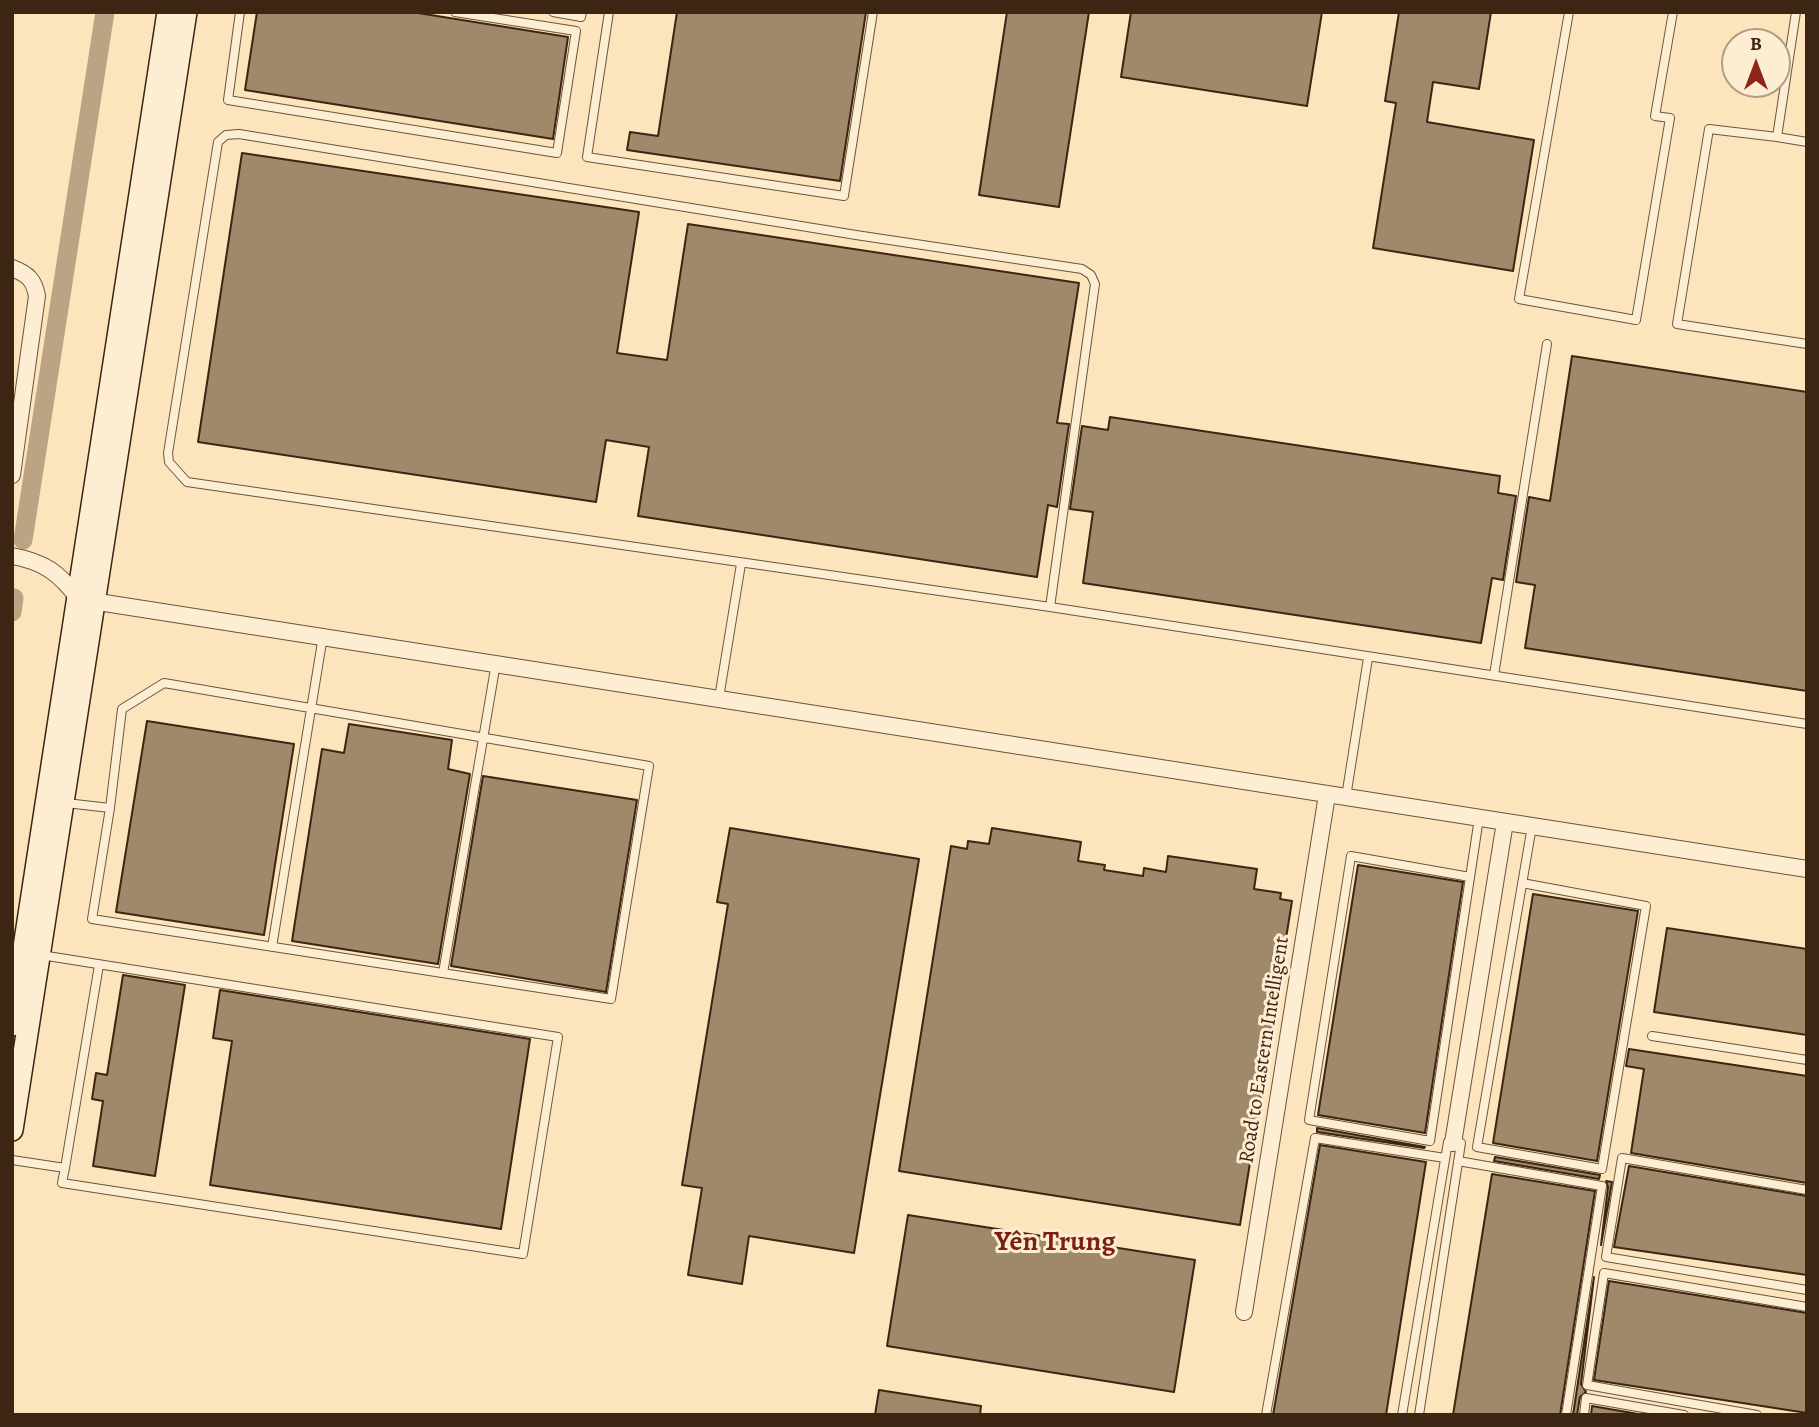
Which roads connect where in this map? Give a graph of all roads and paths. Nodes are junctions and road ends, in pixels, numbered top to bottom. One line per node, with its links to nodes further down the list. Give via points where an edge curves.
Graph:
1 (168, 12): 20 (street)
2 (186, 12): 20 (street)
3 (240, 12): 4 (lane, via 228,100 557,153 576,31)
4 (455, 12)
5 (553, 12): 6 (lane, via 581,17)
6 (582, 12)
7 (609, 12): 8 (lane, via 587,158 844,196)
8 (873, 12)
9 (1569, 12): 10 (lane, via 1519,299 1636,320 1670,118 1655,116)
10 (1673, 12)
11 (1796, 12): 12 (lane)
12 (1777, 137): 13 (lane); 16 (lane, via 1709,129 1678,324)
13 (1807, 142)
14 (12, 268): 17 (street, via 29,276 37,296)
15 (1547, 344): 25 (lane)
16 (1807, 344)
17 (12, 475)
18 (12, 556): 20 (street, via 61,575)
19 (741, 564): 21 (lane); 21 (lane, via 187,482 169,462 168,453 218,142 226,135 239,134 1083,269 1095,284); 26 (lane)
20 (87, 600): 22 (street); 32 (street); 44 (street)
21 (1050, 607): 23 (lane)
22 (323, 636): 24 (street); 27 (lane)
23 (1368, 658): 25 (lane); 31 (lane)
24 (496, 663): 26 (street); 29 (lane)
25 (1494, 675): 28 (lane)
26 (719, 698): 30 (street)
27 (312, 708): 29 (lane); 33 (lane, via 163,683 122,709); 40 (lane)
28 (1807, 724)
29 (484, 737): 43 (lane); 43 (lane, via 649,766 611,999)
30 (1327, 794): 31 (street); 56 (street, Road to Eastern Intelligent)
31 (1346, 798): 34 (street)
32 (63, 802): 33 (lane); 41 (street)
33 (110, 808): 40 (lane, via 92,919)
34 (1479, 818): 35 (street); 38 (lane)
35 (1505, 822): 36 (street); 48 (street)
36 (1532, 826): 37 (street); 39 (lane)
37 (1807, 869)
38 (1470, 877): 38 (lane, via 1430,1141 1309,1119 1351,856)
39 (1522, 883): 39 (lane, via 1477,1147 1602,1169 1646,906)
40 (272, 947): 43 (lane)
41 (39, 955): 42 (lane); 47 (street)
42 (99, 965): 52 (lane); 52 (lane, via 558,1037 523,1254 62,1183)
43 (443, 973)
44 (12, 1025)
45 (1653, 1036): 46 (lane)
46 (1807, 1060)
47 (12, 1130)
48 (1453, 1143): 49 (lane, via 1448,1142); 51 (lane, via 1461,1143)
49 (1445, 1158): 57 (lane, via 1315,1138); 58 (lane)
50 (12, 1160): 52 (lane)
51 (1458, 1161): 59 (lane); 60 (lane, via 1602,1186)
52 (65, 1168)
53 (1807, 1190): 54 (lane, via 1622,1158 1606,1257)
54 (1807, 1290)
55 (1807, 1307): 63 (lane, via 1604,1273 1587,1385)
56 (1244, 1312)
57 (1266, 1415)
58 (1402, 1415)
59 (1419, 1415)
60 (1566, 1415)
61 (1584, 1415): 62 (lane, via 1586,1398)
62 (1684, 1415)
63 (1757, 1415)

